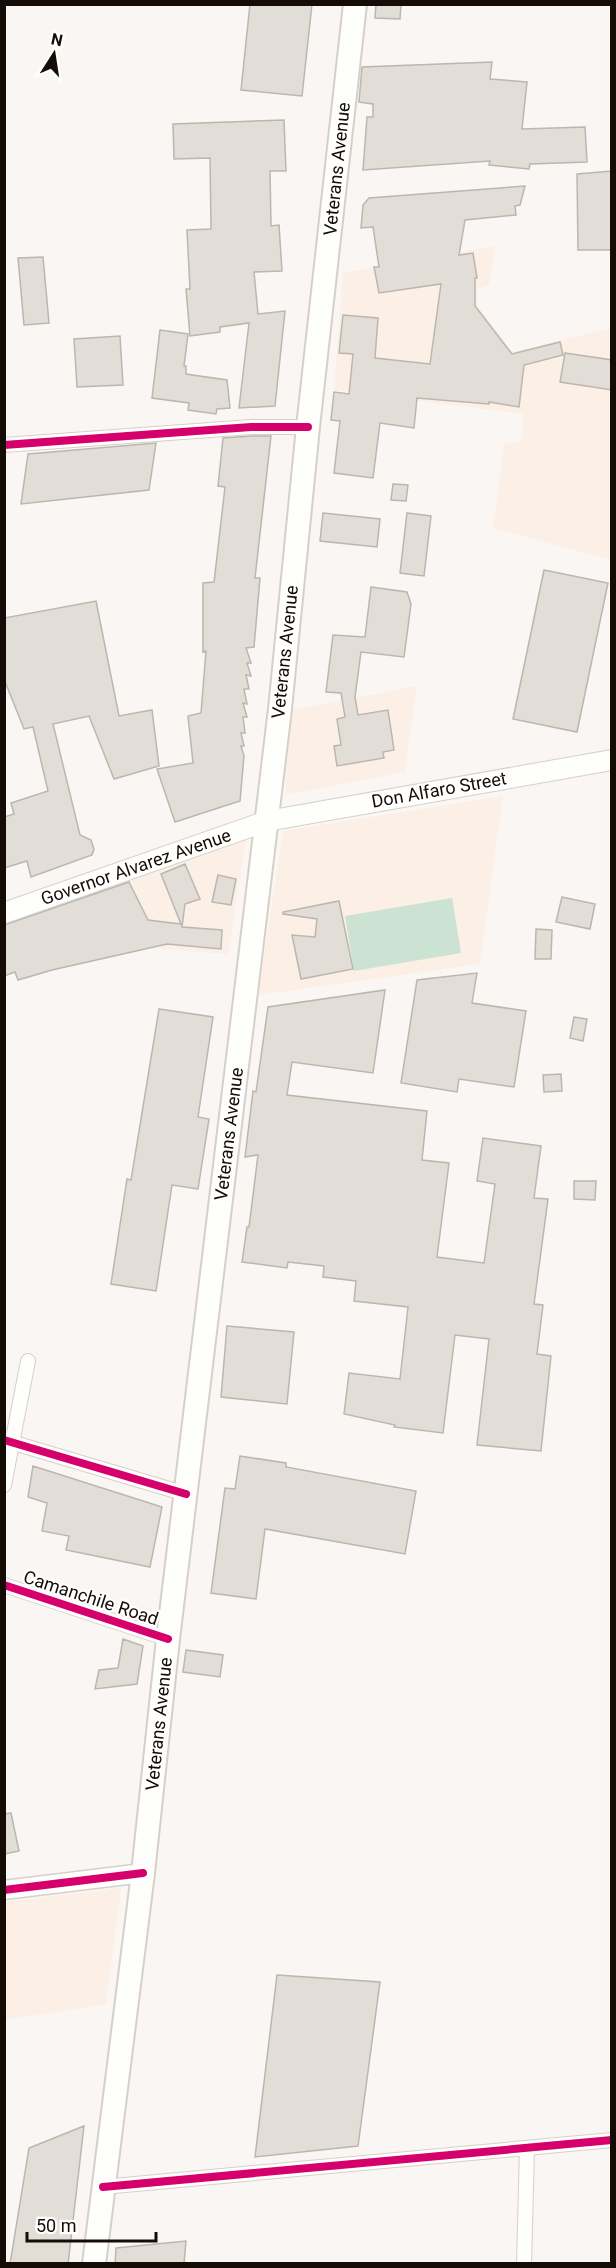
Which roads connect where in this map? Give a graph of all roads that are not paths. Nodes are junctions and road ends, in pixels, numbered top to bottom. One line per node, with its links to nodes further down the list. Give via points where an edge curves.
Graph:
1 (354, 4): 2 (main road, Veterans Avenue)
2 (308, 427): 3 (street, via 251,427); 5 (main road, Veterans Avenue)
3 (4, 445)
4 (612, 760): 5 (main road, Don Alfaro Street)
5 (267, 821): 6 (main road, Governor Alvarez Avenue); 10 (main road, Veterans Avenue)
6 (4, 913)
7 (28, 1361): 8 (street)
8 (9, 1441): 9 (street); 10 (street)
9 (4, 1485)
10 (186, 1494): 12 (main road, Veterans Avenue)
11 (4, 1585): 12 (street, Camanchile Road)
12 (168, 1639): 13 (main road, Veterans Avenue)
13 (143, 1873): 14 (street); 17 (main road, Veterans Avenue)
14 (4, 1890)
15 (612, 2140): 16 (street)
16 (527, 2148): 17 (street); 19 (street)
17 (103, 2187): 18 (main road, Veterans Avenue)
18 (94, 2264)
19 (524, 2264)

